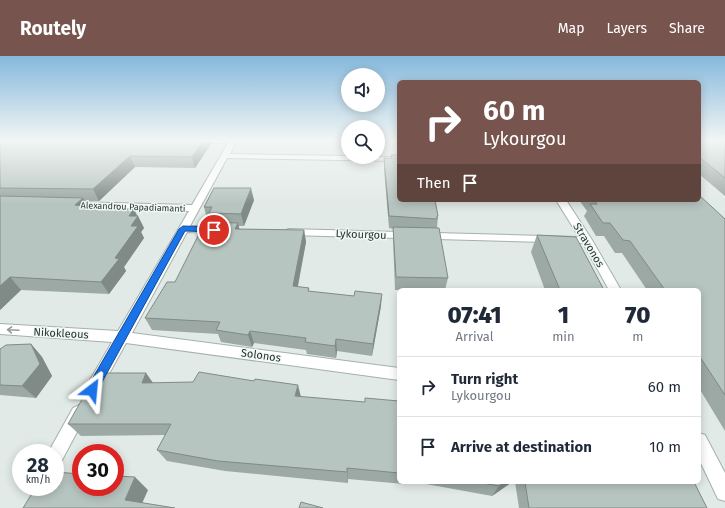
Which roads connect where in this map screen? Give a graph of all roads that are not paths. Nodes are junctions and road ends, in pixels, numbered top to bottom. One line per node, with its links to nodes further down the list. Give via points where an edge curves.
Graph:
1 (221, 162): 4 (street)
2 (562, 202): 8 (street, Stravonos)
3 (62, 205): 4 (street, Alexandrou Papadiamanti)
4 (194, 208): 5 (street)
5 (183, 229): 6 (street); 11 (street)
6 (230, 230)
7 (278, 231): 8 (street, Lykourgou)
8 (587, 240): 9 (street, Stravonos)
9 (614, 288)
10 (0, 329): 11 (street, Nikokleous, one-way to 10)
11 (122, 337): 12 (street, Solonos); 13 (street)
12 (397, 374)
13 (62, 444)
14 (701, 445): 15 (street)
15 (725, 492)

